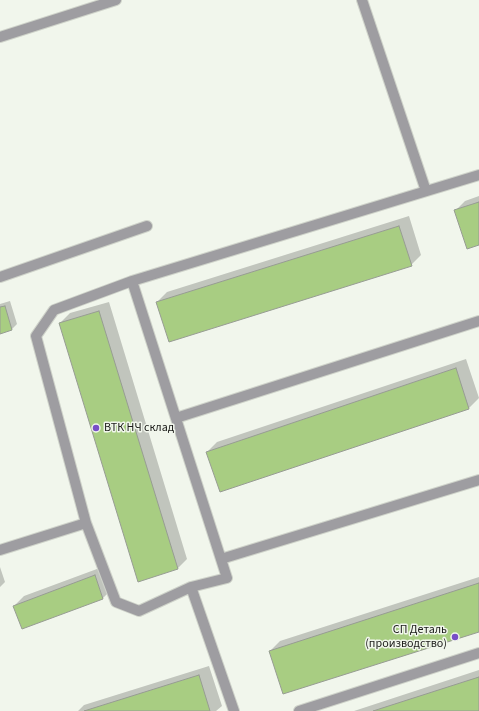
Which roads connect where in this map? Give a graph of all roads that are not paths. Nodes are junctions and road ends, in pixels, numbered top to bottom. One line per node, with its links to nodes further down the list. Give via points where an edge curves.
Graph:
1 (116, 0): 3 (street)
2 (362, 0): 5 (street)
3 (0, 37)
4 (479, 175): 5 (street)
5 (426, 192): 8 (street)
6 (147, 226): 7 (street)
7 (0, 277)
8 (132, 281): 10 (street); 12 (street, via 54,310 36,336)
9 (479, 321): 10 (street)
10 (176, 418): 14 (street)
11 (479, 480): 14 (street)
12 (86, 522): 13 (street); 15 (street, via 116,602 139,611)
13 (0, 550)
14 (220, 559): 15 (street, via 226,578)
15 (191, 587): 17 (street)
16 (479, 653): 18 (street)
17 (234, 711)
18 (299, 711)

